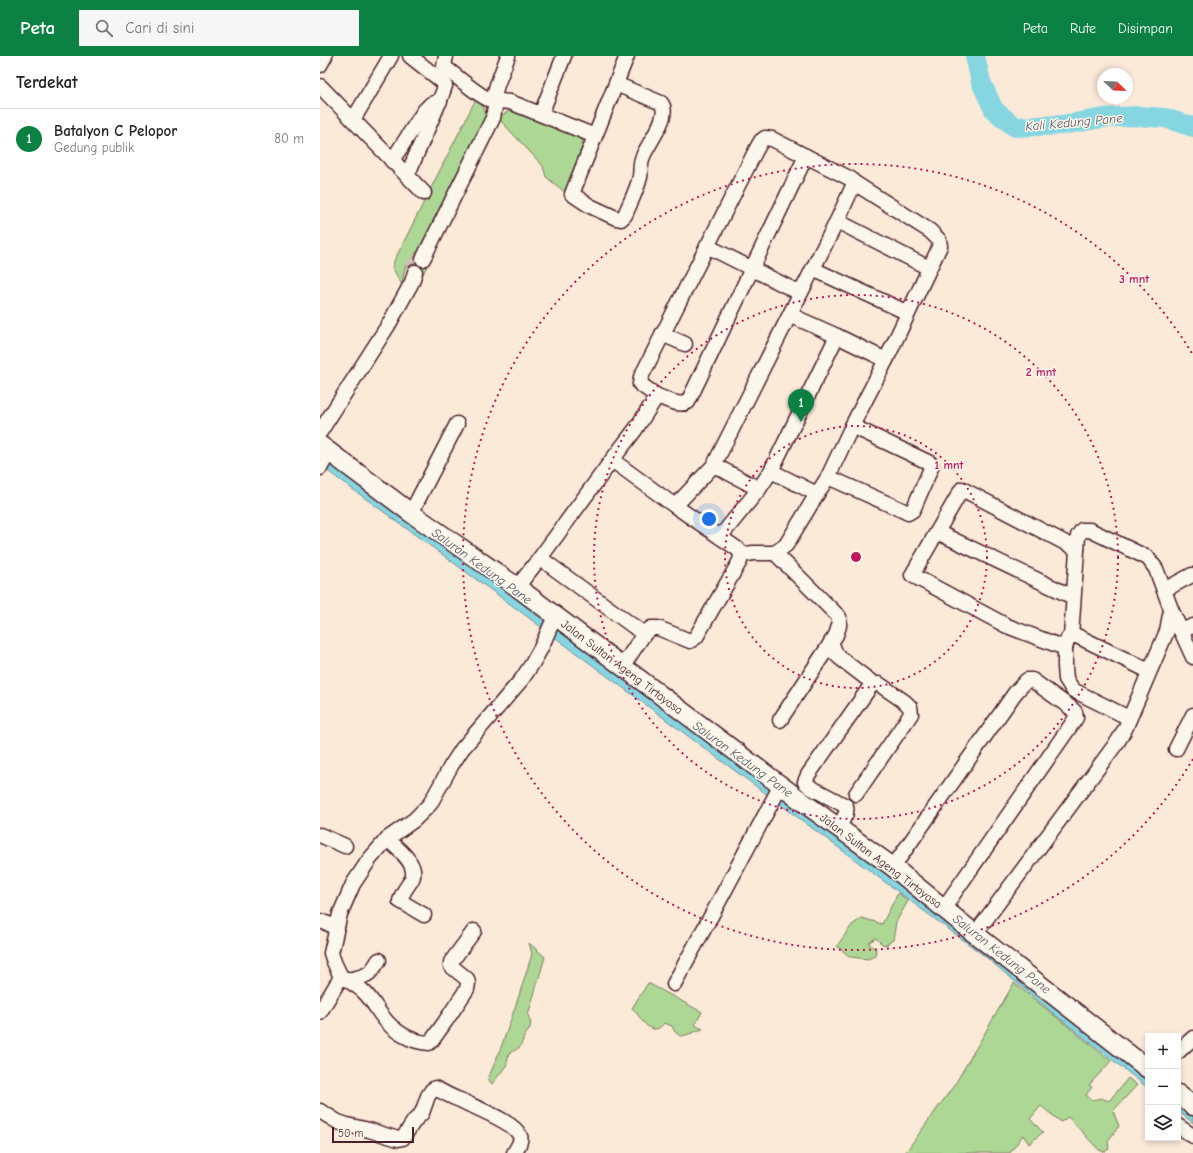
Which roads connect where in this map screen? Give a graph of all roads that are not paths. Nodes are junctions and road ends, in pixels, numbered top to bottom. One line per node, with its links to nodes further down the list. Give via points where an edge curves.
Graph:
1 (325, 56): 8 (street)
2 (391, 56): 14 (street)
3 (410, 56): 11 (street, via 443,82 445,86)
4 (446, 56): 12 (street, via 444,66 447,69 481,94)
5 (508, 56): 12 (street, via 495,92)
6 (564, 56): 13 (street)
7 (627, 56): 9 (street)
8 (320, 65)
9 (616, 84): 15 (street); 15 (street, via 661,103 664,107 660,125 642,158 640,178 621,219 590,206 572,194)
10 (320, 86): 14 (street)
11 (440, 100): 17 (street, via 424,111); 18 (street)
12 (496, 101): 13 (street, via 510,102); 23 (street, via 493,118)
13 (541, 114): 15 (street)
14 (353, 120): 17 (street)
15 (595, 136)
16 (806, 156): 19 (street); 22 (street, via 772,139 765,138 761,141); 25 (street)
17 (392, 161): 18 (street)
18 (407, 176): 20 (street)
19 (853, 182): 21 (street); 24 (street, via 936,236 940,246)
20 (424, 193)
21 (837, 221): 24 (street); 26 (street)
22 (707, 246): 25 (street); 31 (street)
23 (424, 255)
24 (929, 268): 29 (street)
25 (751, 269): 28 (street); 35 (street, via 688,402 678,404)
26 (813, 269): 28 (street); 29 (street)
27 (412, 271): 38 (street, via 408,276 409,289)
28 (800, 293): 30 (street)
29 (908, 313): 34 (street)
30 (790, 315): 32 (street); 41 (street)
31 (662, 334): 33 (street); 35 (street, via 641,376 640,384)
32 (837, 336): 34 (street); 42 (street)
33 (685, 344)
34 (886, 360): 37 (street)
35 (657, 396): 40 (street)
36 (457, 424): 47 (street)
37 (852, 426): 43 (street); 43 (street, via 930,464 931,468 913,510 902,510)
38 (320, 432)
39 (323, 458): 47 (main road, Jalan Sultan Ageng Tirtayasa)
40 (612, 460): 46 (street); 53 (street)
41 (714, 465): 44 (street); 46 (street)
42 (771, 471): 44 (street); 45 (street)
43 (828, 477): 45 (street)
44 (759, 489): 49 (street)
45 (817, 494): 51 (street, via 786,545)
46 (675, 506): 49 (street)
47 (411, 513): 55 (main road, Jalan Sultan Ageng Tirtayasa)
48 (937, 532): 50 (street, via 962,489); 57 (street); 63 (street, via 912,575 1007,626)
49 (720, 537): 52 (street, via 739,550)
50 (1077, 549): 56 (street, via 1078,536 1082,530 1090,530 1148,558 1156,569); 57 (street)
51 (775, 553): 52 (street); 62 (street, via 839,617 839,626)
52 (741, 555): 61 (street, via 740,561 696,637 685,639 658,628 651,628)
53 (540, 558): 55 (street); 61 (street)
54 (1192, 575): 56 (street)
55 (517, 587): 59 (main road, Jalan Sultan Ageng Tirtayasa)
56 (1164, 590): 58 (street)
57 (1073, 596): 63 (street)
58 (1171, 609): 60 (street); 66 (street, via 1167,631)
59 (551, 625): 65 (main road, Jalan Sultan Ageng Tirtayasa); 76 (street, via 522,679 462,749 430,804 414,820)
60 (1187, 628): 64 (street)
61 (644, 634): 65 (street)
62 (831, 642): 67 (street, via 840,658); 70 (street)
63 (1068, 642): 66 (street, via 1077,636 1083,638); 69 (street, via 1064,667 1066,679 1073,690)
64 (1193, 657)
65 (622, 667): 72 (main road, Jalan Sultan Ageng Tirtayasa)
66 (1149, 671): 69 (street)
67 (874, 684): 73 (street, via 879,684 905,702 910,707 911,714); 74 (street, via 808,775 806,782 810,787 846,806 846,815)
68 (1193, 715): 71 (street)
69 (1129, 718): 84 (street, via 1118,741)
70 (780, 720)
71 (1176, 749)
72 (780, 787): 74 (main road, Jalan Sultan Ageng Tirtayasa); 88 (street)
73 (856, 794)
74 (838, 827): 78 (main road, Jalan Sultan Ageng Tirtayasa)
75 (320, 835): 77 (street)
76 (386, 839): 80 (street, via 407,858 413,870 413,877 400,901); 82 (street, via 353,884)
77 (344, 846)
78 (893, 867): 79 (main road, Jalan Sultan Ageng Tirtayasa); 79 (street, via 1027,680 1032,680 1071,708 1076,718)
79 (943, 909): 84 (main road, Jalan Sultan Ageng Tirtayasa)
80 (424, 915)
81 (320, 920): 82 (street)
82 (337, 927): 86 (street)
83 (474, 931): 87 (street, via 451,962 451,966 467,978 467,988 433,1039 428,1042 413,1040 392,1028 364,991)
84 (975, 934): 92 (main road, Jalan Sultan Ageng Tirtayasa)
85 (379, 960): 87 (street, via 366,976)
86 (327, 962): 87 (street)
87 (345, 979): 89 (street)
88 (674, 984)
89 (320, 1012)
90 (1193, 1038): 91 (street)
91 (1181, 1049)
92 (1145, 1067)
93 (1181, 1096): 94 (main road)
94 (1193, 1106)
95 (320, 1111): 98 (street, via 347,1125 398,1139 403,1138 422,1113 428,1096 435,1088 508,1124 520,1136)
96 (1181, 1128): 97 (street)
97 (1193, 1136)
98 (514, 1153)

